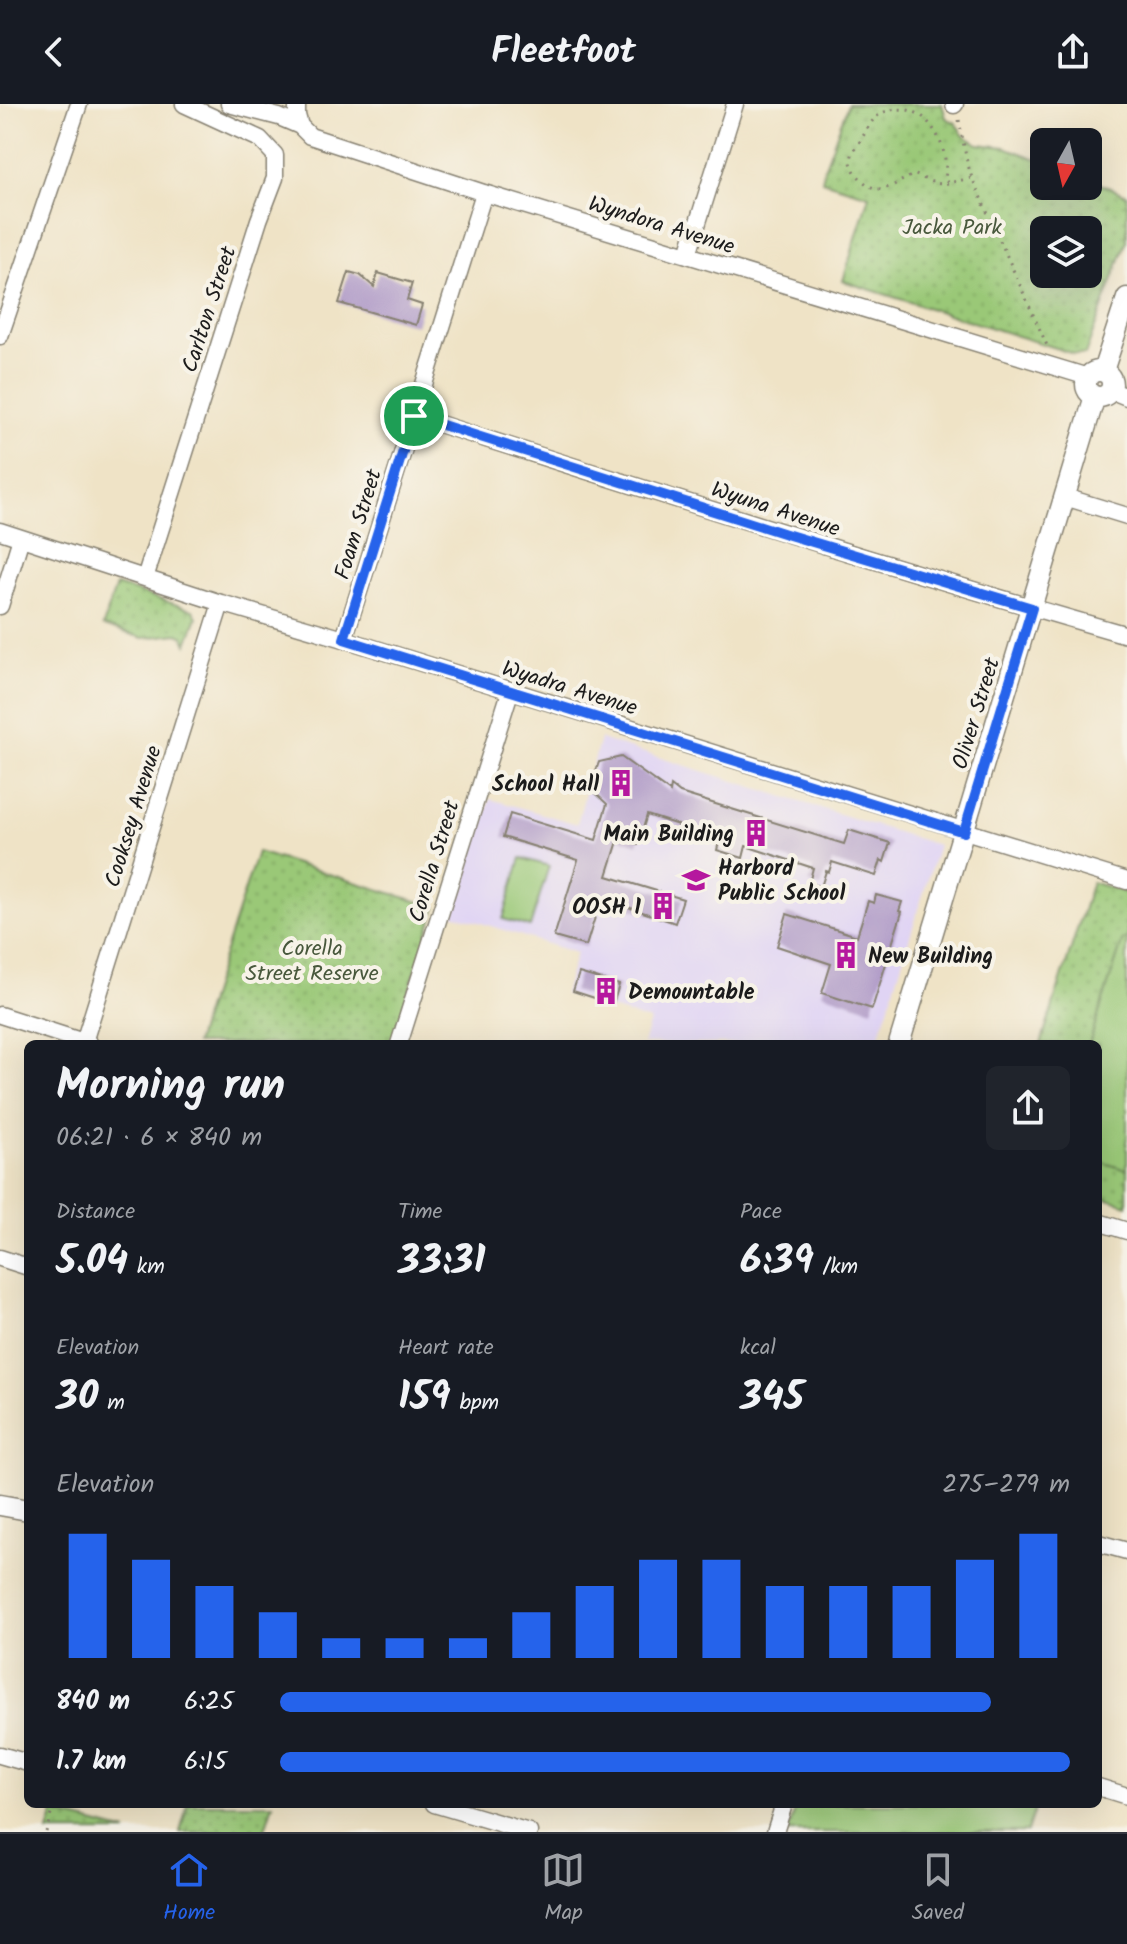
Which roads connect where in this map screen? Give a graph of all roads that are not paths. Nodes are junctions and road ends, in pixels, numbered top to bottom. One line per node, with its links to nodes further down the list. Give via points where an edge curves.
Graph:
1 (79, 104): 10 (street)
2 (184, 104): 17 (street, Carlton Street, via 260,139 275,155 275,178)
3 (229, 104): 6 (street, Wyndora Avenue)
4 (297, 104): 6 (street)
5 (735, 104): 8 (street)
6 (300, 126): 7 (street, Wyndora Avenue, via 310,136)
7 (484, 193): 8 (street, Wyndora Avenue); 12 (street, Foam Street)
8 (688, 254): 11 (street, Wyndora Avenue)
9 (1127, 298): 11 (main road, Oliver Street)
10 (0, 336)
11 (1105, 386): 13 (main road, Oliver Street)
12 (414, 416): 20 (street, Wyuna Avenue); 22 (street, Foam Street)
13 (1065, 497): 14 (street); 20 (main road, Oliver Street)
14 (1127, 516)
15 (0, 531): 16 (street, Wyadra Avenue)
16 (21, 538): 17 (street, Wyadra Avenue); 19 (street)
17 (145, 578): 18 (street, Wyadra Avenue)
18 (221, 603): 22 (street, Wyadra Avenue); 28 (street, Cooksey Avenue)
19 (0, 606)
20 (1032, 608): 21 (street, Wyuna Avenue); 24 (main road, Oliver Street)
21 (1127, 635)
22 (344, 639): 23 (street, Wyadra Avenue)
23 (510, 692): 24 (street, Wyadra Avenue); 29 (street, Corella Street)
24 (964, 832): 25 (street, Wyadra Avenue); 30 (main road, Oliver Street)
25 (1127, 881)
26 (0, 1015): 27 (street)
27 (78, 1040)
28 (88, 1040)
29 (400, 1040)
30 (900, 1040)
31 (1102, 1223): 32 (street)
32 (1127, 1231)
33 (0, 1258): 34 (street)
34 (24, 1266)
35 (0, 1505): 36 (main road)
36 (24, 1509)
37 (1102, 1544): 38 (street)
38 (1127, 1551)
39 (0, 1755): 40 (street)
40 (24, 1762)
41 (1102, 1788): 42 (street)
42 (1127, 1796)
43 (448, 1808): 45 (street)
44 (783, 1808): 46 (street)
45 (529, 1832)
46 (775, 1832)

